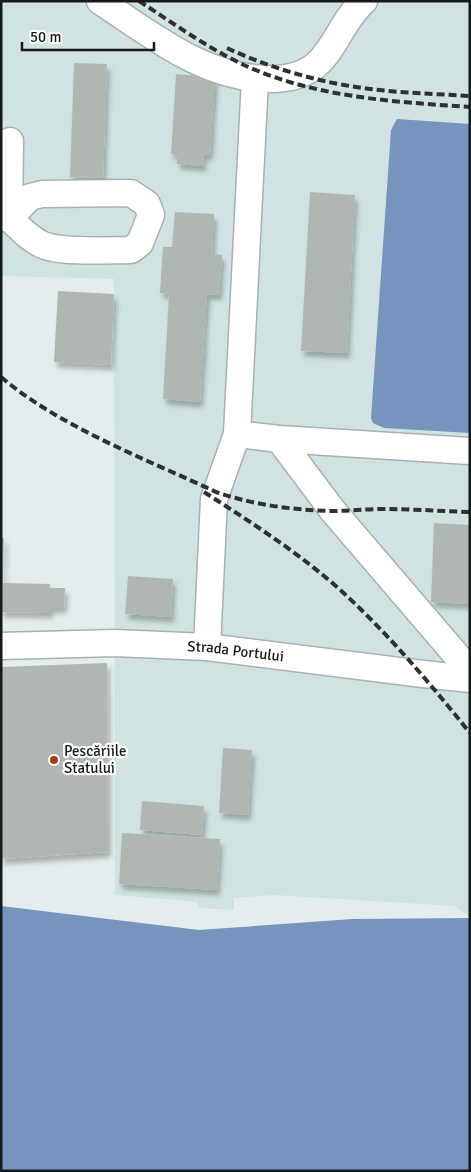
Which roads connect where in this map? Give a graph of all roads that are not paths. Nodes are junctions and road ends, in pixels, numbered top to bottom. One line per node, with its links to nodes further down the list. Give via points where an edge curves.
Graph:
1 (100, 1): 3 (street, via 192,59 236,76)
2 (364, 1): 3 (street, via 316,66 302,75)
3 (255, 79): 6 (street)
4 (10, 141): 5 (street)
5 (5, 218): 5 (street, via 42,245 56,249 132,250 140,243 151,215 147,204 131,193 42,194 30,197)
6 (237, 434): 7 (street); 10 (street, via 214,499)
7 (279, 440): 8 (street); 11 (street, via 333,511)
8 (470, 451)
9 (1, 646): 10 (street, Strada Portului, via 115,643)
10 (207, 647): 12 (street, Strada Portului)
11 (470, 671)
12 (470, 679)

